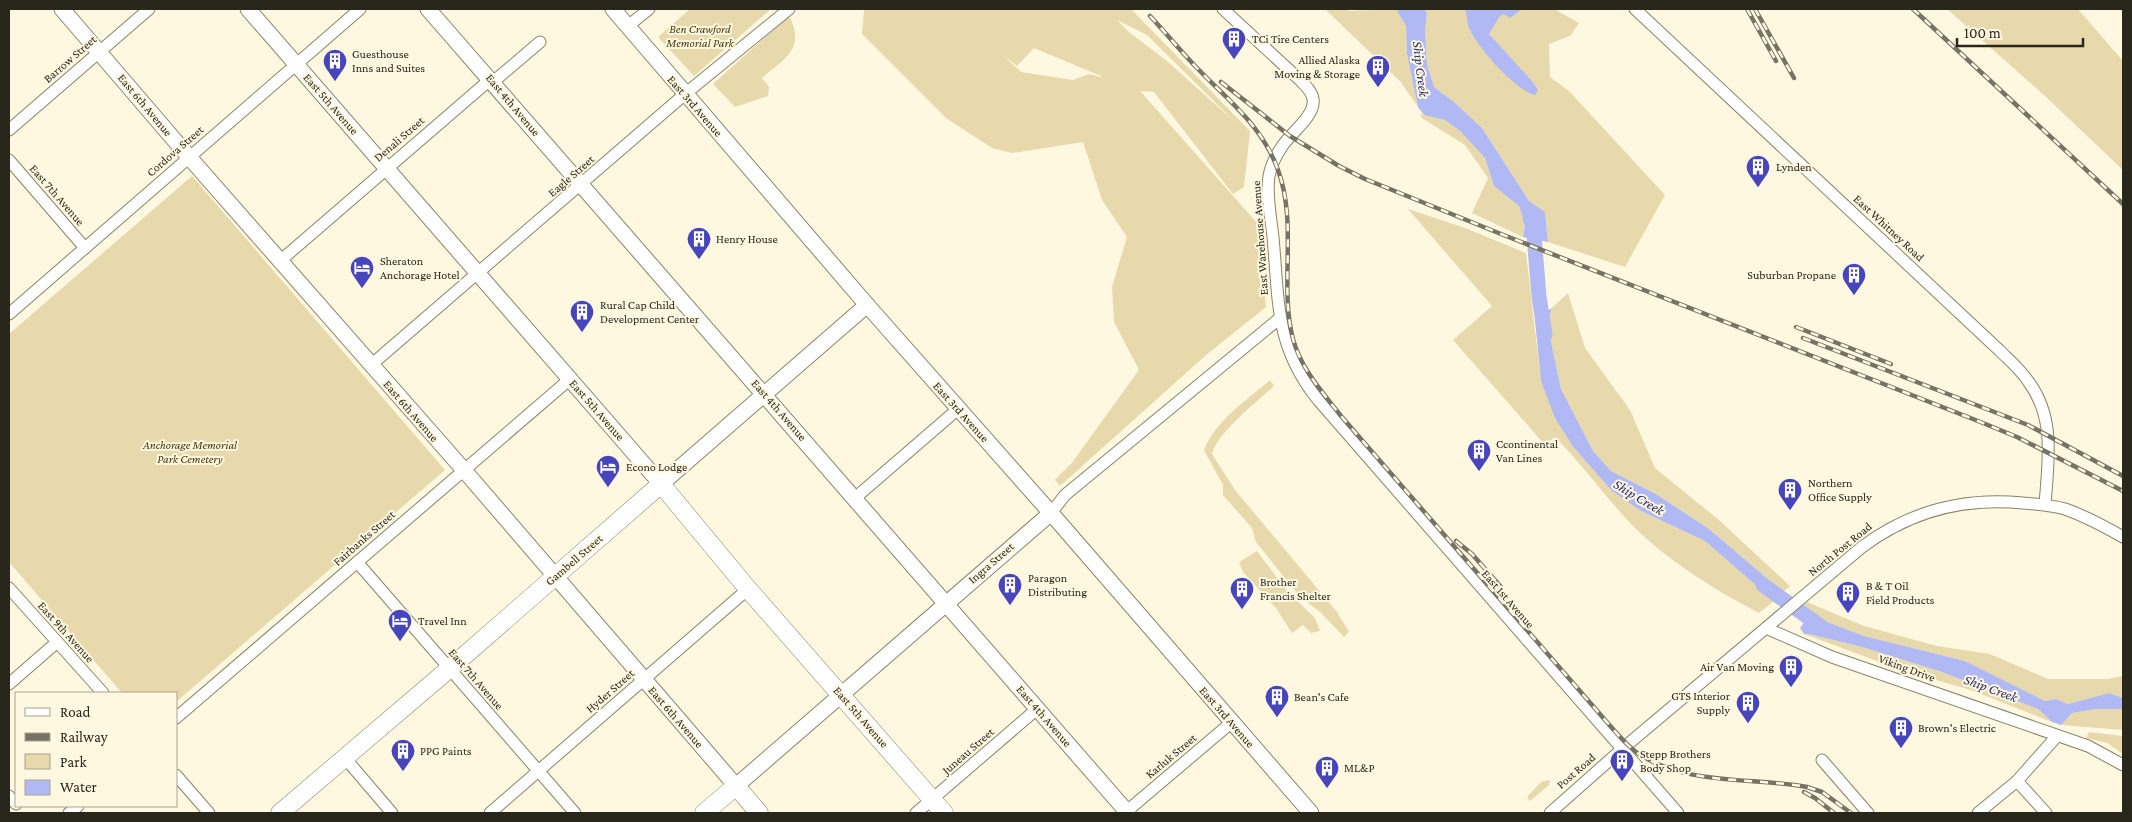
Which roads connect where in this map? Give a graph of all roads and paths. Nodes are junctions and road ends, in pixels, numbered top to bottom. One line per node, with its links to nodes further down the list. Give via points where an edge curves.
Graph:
1 (62, 9): 13 (main road, East 6th Avenue)
2 (149, 9): 13 (street, Barrow Street)
3 (248, 9): 14 (main road, East 5th Avenue)
4 (360, 9): 14 (street, Cordova Street)
5 (428, 9): 15 (main road, East 4th Avenue)
6 (613, 9): 11 (main road, East 3rd Avenue)
7 (648, 9): 11 (street)
8 (789, 9): 16 (street, Eagle Street)
9 (1223, 9): 27 (street, East Warehouse Avenue, via 1301,81 1313,98 1312,110 1274,159 1269,176)
10 (1636, 9): 37 (street, East Whitney Road, via 2028,380 2047,423)
11 (628, 26): 16 (main road, East 3rd Avenue)
12 (540, 42): 15 (street, Denali Street)
13 (100, 51): 17 (street, Barrow Street); 18 (main road, East 6th Avenue)
14 (296, 63): 18 (street, Cordova Street); 20 (main road, East 5th Avenue)
15 (493, 82): 20 (street, Denali Street, via 485,84); 21 (main road, East 4th Avenue)
16 (685, 94): 21 (street, Eagle Street); 25 (main road, East 3rd Avenue)
17 (9, 130)
18 (189, 157): 22 (street, Cordova Street); 23 (main road, East 6th Avenue)
19 (9, 160): 22 (street, East 7th Avenue)
20 (387, 168): 23 (street, Denali Street); 24 (main road, East 5th Avenue)
21 (581, 185): 24 (street, Eagle Street); 30 (main road, East 4th Avenue)
22 (85, 248): 26 (street, Cordova Street)
23 (280, 261): 28 (main road, East 6th Avenue)
24 (479, 274): 28 (street, Eagle Street); 29 (main road, East 5th Avenue)
25 (866, 305): 30 (main road, Gambell Street); 32 (main road, East 3rd Avenue)
26 (9, 314)
27 (1280, 318): 31 (street, East Warehouse Avenue, via 1293,363); 38 (street, Ingra Street, via 1065,496)
28 (371, 365): 33 (main road, East 6th Avenue)
29 (570, 378): 33 (street, Fairbanks Street); 34 (main road, East 5th Avenue)
30 (765, 394): 34 (main road, Gambell Street); 36 (main road, East 4th Avenue)
31 (1319, 401): 57 (street, East 1st Avenue)
32 (958, 409): 35 (main road, East 3rd Avenue); 36 (street)
33 (463, 469): 41 (street, Fairbanks Street); 42 (main road, East 6th Avenue)
34 (661, 484): 42 (highway, Gambell Street); 44 (highway, East 5th Avenue)
35 (1027, 487): 38 (main road, East 3rd Avenue); 39 (main road, via 1038,514)
36 (855, 498): 45 (main road, East 4th Avenue)
37 (2045, 504): 40 (street, North Post Road, via 2085,517); 46 (street, North Post Road, via 1970,502 1912,517 1880,534)
38 (1050, 513): 39 (main road, Ingra Street); 55 (main road, East 3rd Avenue)
39 (1027, 532): 45 (main road, Ingra Street)
40 (2123, 537)
41 (357, 562): 48 (street, East 7th Avenue); 54 (street, Fairbanks Street)
42 (556, 576): 48 (highway, Gambell Street); 49 (main road, East 6th Avenue)
43 (9, 588): 47 (street, East 9th Avenue)
44 (748, 589): 49 (street, Hyder Street); 52 (highway, East 5th Avenue)
45 (946, 602): 52 (main road, Ingra Street); 53 (main road, East 4th Avenue)
46 (1766, 628): 56 (street, Viking Drive, via 1832,657); 57 (street, North Post Road)
47 (56, 643): 50 (street); 51 (street, East 9th Avenue)
48 (450, 669): 58 (highway, Gambell Street); 61 (street, East 7th Avenue)
49 (644, 679): 61 (street, Hyder Street); 64 (main road, East 6th Avenue)
50 (9, 684)
51 (102, 692)
52 (840, 694): 64 (main road, Ingra Street); 65 (highway, East 5th Avenue)
53 (1037, 709): 65 (street, Juneau Street); 66 (main road, East 4th Avenue)
54 (178, 716)
55 (1232, 722): 66 (street, Karluk Street); 76 (main road, East 3rd Avenue)
56 (2058, 736): 60 (street, Viking Drive, via 2088,746); 63 (street)
57 (1621, 750): 77 (street, Post Road); 78 (street, East 1st Avenue)
58 (345, 758): 68 (highway, Gambell Street); 69 (street)
59 (1822, 760): 79 (street)
60 (2123, 765)
61 (538, 771): 70 (street, Hyder Street); 71 (street, East 7th Avenue)
62 (178, 777): 67 (street)
63 (2017, 780): 80 (street); 81 (street)
64 (736, 786): 72 (highway, Ingra Street); 73 (highway, East 6th Avenue)
65 (932, 799): 74 (street, Juneau Street); 75 (highway, East 5th Avenue)
66 (1128, 812)
67 (209, 813)
68 (280, 813)
69 (392, 813)
70 (490, 813)
71 (575, 813)
72 (704, 813)
73 (759, 813)
74 (916, 813)
75 (944, 813)
76 (1311, 813)
77 (1550, 813)
78 (1678, 813)
79 (1868, 813)
80 (1978, 813)
81 (2046, 813)

